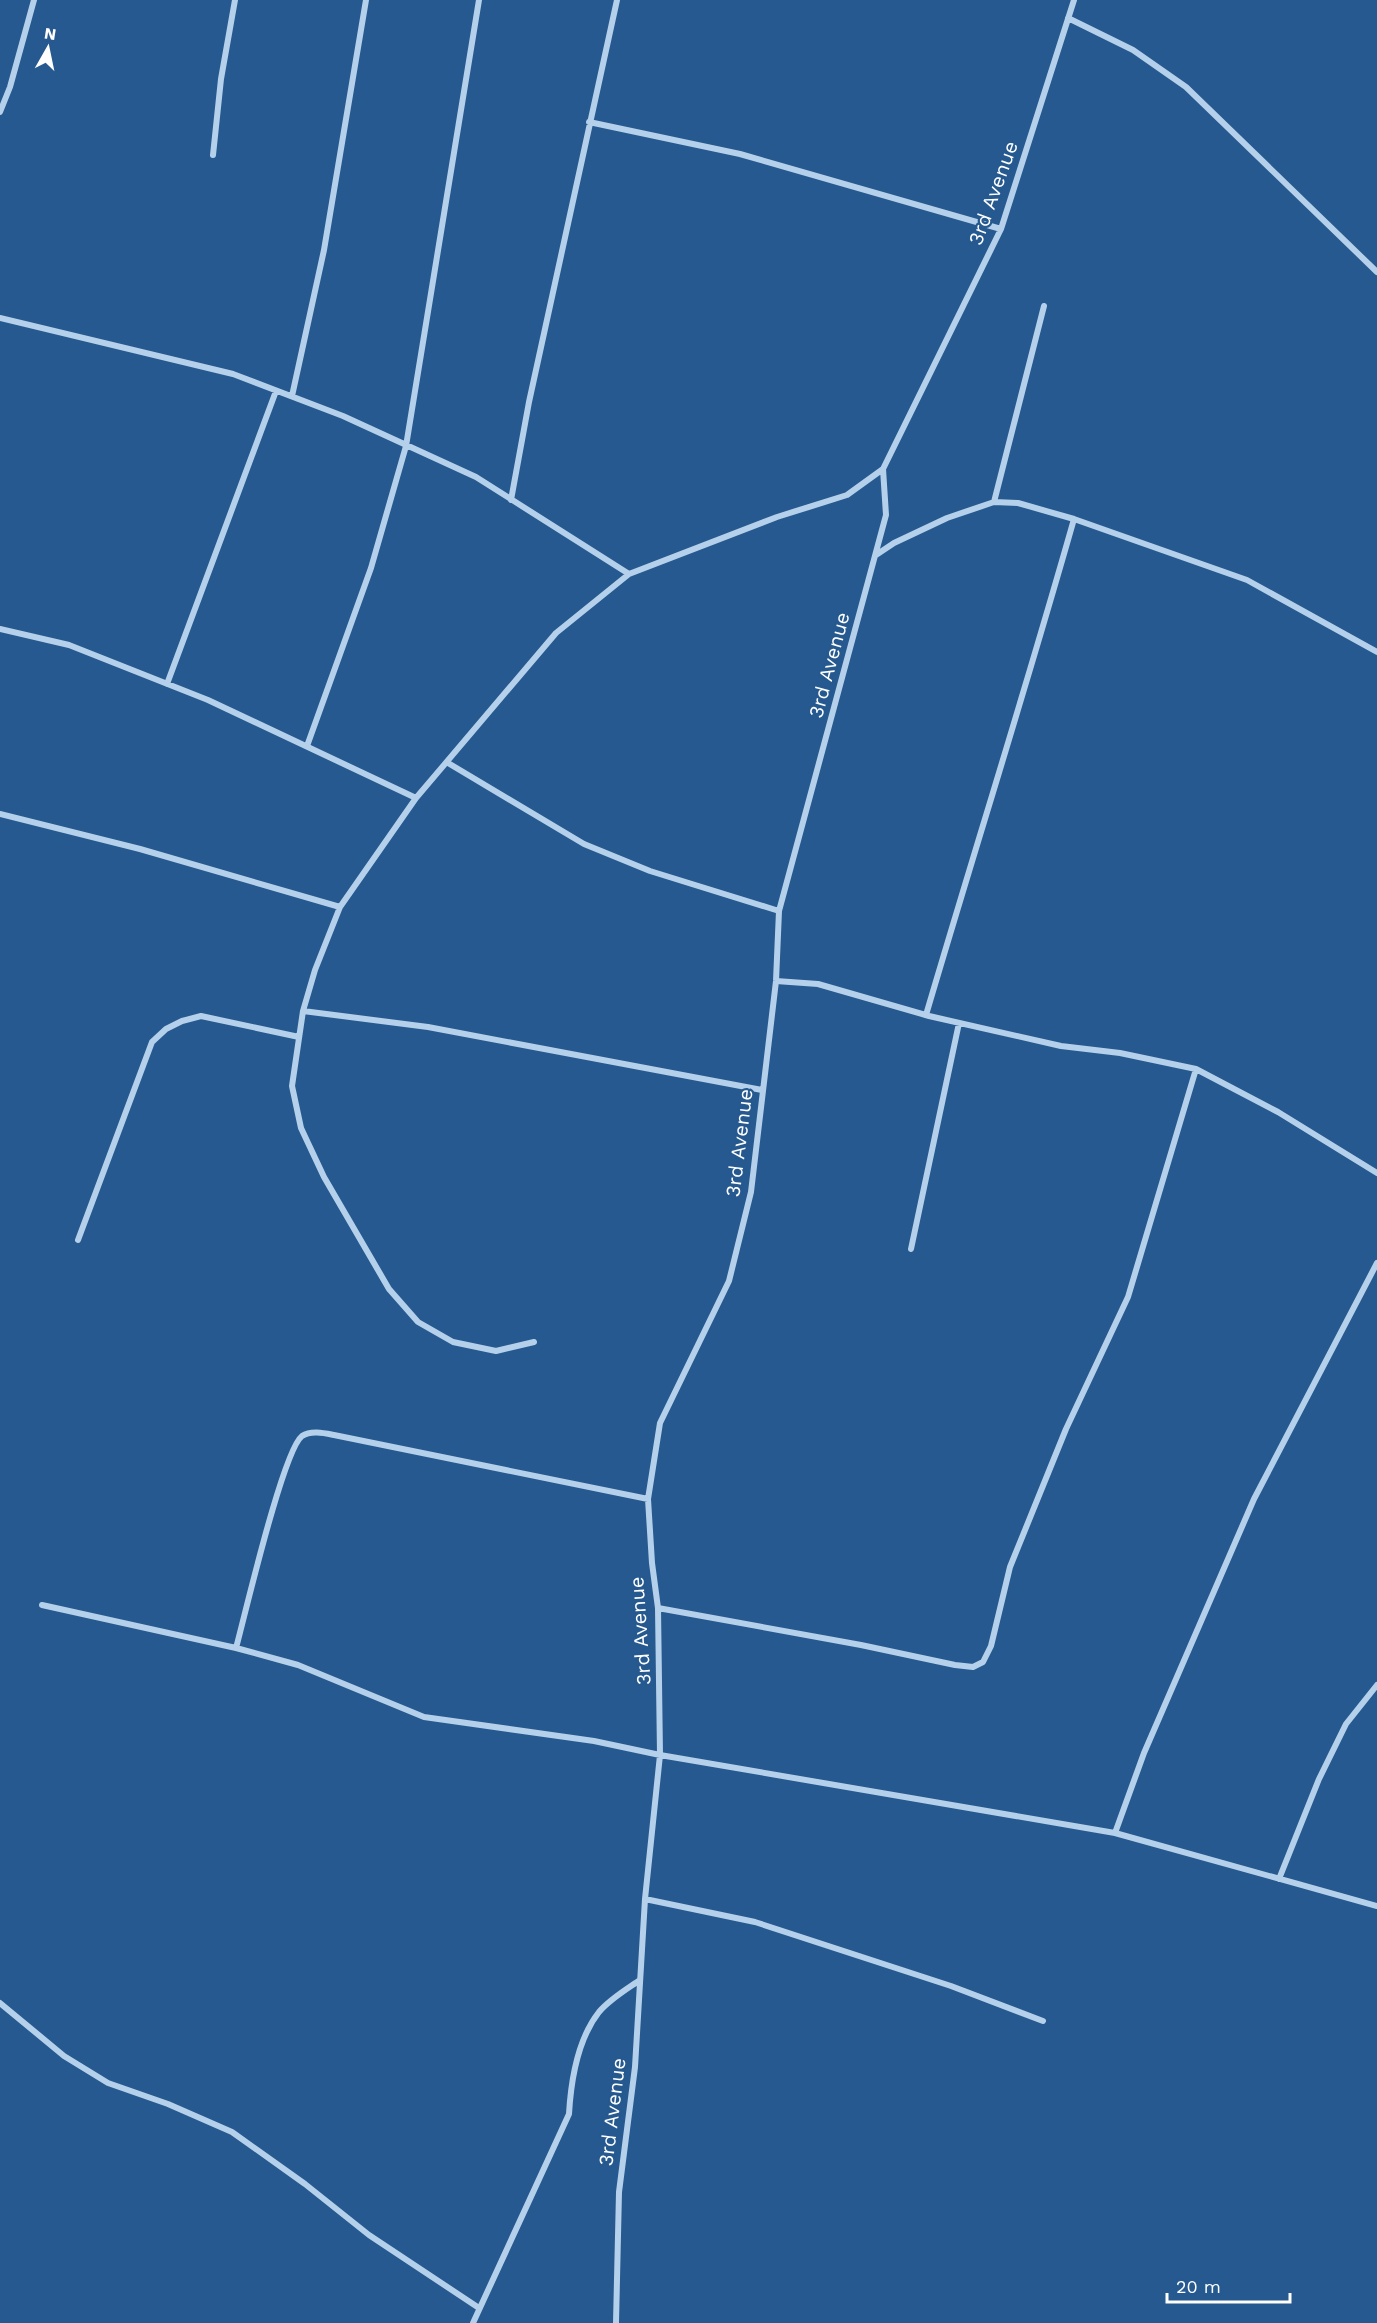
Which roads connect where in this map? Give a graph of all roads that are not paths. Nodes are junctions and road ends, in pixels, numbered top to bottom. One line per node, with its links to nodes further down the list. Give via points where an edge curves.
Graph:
1 (34, 0): 8 (street)
2 (235, 0): 10 (street)
3 (366, 0): 16 (street, via 324,249)
4 (479, 0): 17 (street)
5 (616, 0): 9 (street)
6 (1074, 0): 7 (street, 3rd Avenue)
7 (1068, 18): 11 (street, 3rd Avenue); 12 (street, via 1133,50 1186,87)
8 (0, 112)
9 (589, 122): 11 (street, via 740,154); 19 (street)
10 (213, 155)
11 (1001, 229): 18 (street, 3rd Avenue)
12 (1377, 272)
13 (1044, 306): 20 (street)
14 (0, 318): 15 (street, via 233,374)
15 (276, 390): 16 (street); 26 (street)
16 (292, 396): 17 (street)
17 (406, 446): 19 (street, via 476,477); 27 (street, via 371,568)
18 (884, 469): 22 (street, 3rd Avenue, via 886,515); 23 (street, via 847,495 777,517)
19 (511, 500): 23 (street)
20 (994, 502): 21 (street, via 1018,503); 22 (street, via 933,524)
21 (1074, 519): 25 (street, via 1247,580); 35 (street)
22 (876, 555): 32 (street, 3rd Avenue)
23 (629, 574): 28 (street, via 556,633)
24 (0, 629): 26 (street, via 69,645)
25 (1377, 652)
26 (167, 684): 27 (street)
27 (307, 747): 29 (street)
28 (448, 763): 29 (street); 32 (street, via 584,844 650,871)
29 (416, 798): 31 (street)
30 (0, 813): 31 (street)
31 (340, 907): 34 (street)
32 (779, 911): 33 (street, 3rd Avenue)
33 (776, 981): 35 (street, via 818,984); 39 (street, 3rd Avenue)
34 (303, 1011): 37 (street); 39 (street, via 428,1027)
35 (926, 1015): 36 (street)
36 (959, 1023): 38 (street, via 1061,1046 1120,1053); 42 (street)
37 (299, 1037): 41 (street, via 201,1016 165,1029 152,1042); 44 (street, via 291,1086 301,1128 324,1177 389,1289 418,1322 453,1342 496,1351)
38 (1196, 1069): 40 (street, via 1278,1112); 47 (street, via 1128,1298 1066,1429 1010,1567 991,1646 983,1662 973,1667 955,1665)
39 (762, 1090): 45 (street, 3rd Avenue, via 751,1192 729,1281 660,1423)
40 (1377, 1173)
41 (78, 1240)
42 (911, 1248)
43 (1377, 1263): 51 (street, via 1254,1498 1144,1753)
44 (534, 1342)
45 (648, 1499): 47 (street, 3rd Avenue); 48 (street, via 334,1435 303,1435 287,1464)
46 (42, 1605): 48 (street)
47 (658, 1608): 50 (street, 3rd Avenue)
48 (236, 1648): 50 (street, via 298,1665 424,1717 594,1741)
49 (1377, 1685): 52 (street, via 1346,1724 1319,1779)
50 (660, 1755): 51 (street); 53 (street, 3rd Avenue)
51 (1115, 1833): 52 (street)
52 (1280, 1878): 54 (street)
53 (645, 1899): 55 (street, 3rd Avenue); 57 (street, via 755,1922 951,1986)
54 (1377, 1906)
55 (640, 1980): 58 (street, via 599,2012 578,2049 569,2114); 60 (street, 3rd Avenue, via 635,2067 619,2192)
56 (0, 2003): 58 (street, via 64,2056 108,2083 232,2132 369,2235)
57 (1043, 2021)
58 (480, 2308): 59 (street)
59 (472, 2323)
60 (616, 2323)

